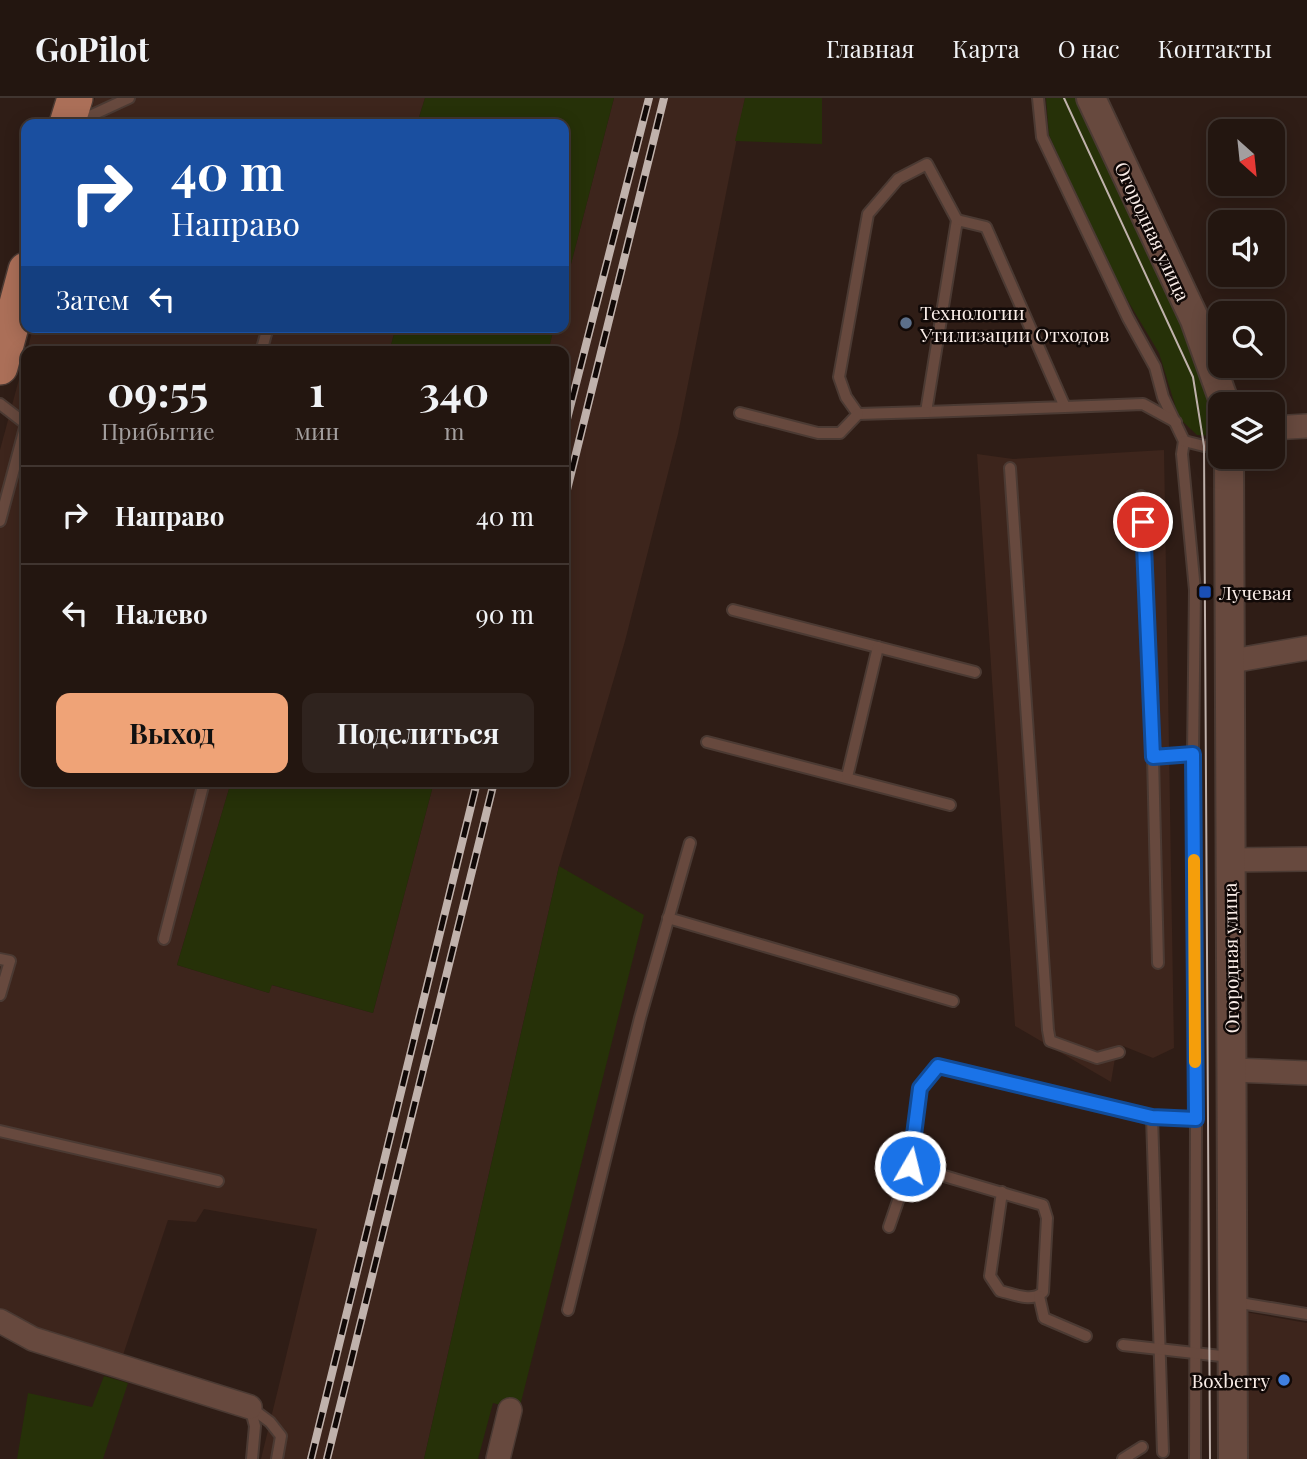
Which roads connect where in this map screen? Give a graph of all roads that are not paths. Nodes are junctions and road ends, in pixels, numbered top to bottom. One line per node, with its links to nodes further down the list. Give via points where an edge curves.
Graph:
1 (75, 98): 5 (main road)
2 (129, 98): 6 (lane)
3 (1038, 98): 17 (lane, via 1042,137 1156,367 1163,397)
4 (1091, 98): 10 (street, Огородная улица, via 1195,320)
5 (70, 119)
6 (81, 119)
7 (957, 220): 12 (lane, via 986,227); 14 (lane); 15 (lane, via 927,163 898,179 868,214 839,377)
8 (21, 295): 9 (main road)
9 (0, 367)
10 (1221, 392)
11 (0, 404): 16 (lane)
12 (1065, 407): 14 (lane); 17 (lane, via 1143,404)
13 (740, 412): 15 (lane, via 818,433 840,433)
14 (926, 412): 15 (lane)
15 (858, 414)
16 (21, 420)
17 (1176, 422): 20 (lane)
18 (1307, 426): 19 (street)
19 (1285, 427)
20 (1184, 441): 22 (lane); 33 (lane, via 1195,590)
21 (21, 443): 26 (lane)
22 (1208, 446)
23 (1010, 468): 47 (lane, via 1050,1041 1097,1058)
24 (1229, 469): 30 (street, Огородная улица)
25 (1142, 496): 34 (lane)
26 (0, 521)
27 (733, 610): 28 (lane)
28 (878, 647): 31 (lane); 35 (lane)
29 (1307, 649): 30 (street)
30 (1231, 662): 40 (street, Огородная улица)
31 (975, 672)
32 (707, 742): 35 (lane)
33 (1193, 754): 34 (lane); 51 (lane)
34 (1153, 757): 44 (lane)
35 (847, 777): 37 (lane)
36 (203, 787): 42 (lane)
37 (950, 805)
38 (690, 843): 41 (lane)
39 (1307, 859): 40 (street)
40 (1229, 860): 48 (street, Огородная улица)
41 (668, 918): 46 (lane); 59 (lane)
42 (164, 939)
43 (0, 959): 45 (lane, via 10,961)
44 (1158, 963)
45 (0, 995)
46 (953, 1000)
47 (1119, 1052)
48 (1232, 1070): 49 (street); 58 (street, Огородная улица)
49 (1307, 1073)
50 (1152, 1117): 51 (lane); 53 (lane, via 938,1066 920,1088); 64 (lane)
51 (1196, 1119): 65 (lane)
52 (0, 1131): 54 (lane)
53 (910, 1166): 55 (lane); 56 (lane)
54 (218, 1181)
55 (1002, 1192): 57 (lane, via 1036,1202 1047,1212 1043,1292); 57 (lane, via 990,1276 1000,1291)
56 (889, 1227)
57 (1039, 1296): 62 (lane, via 1044,1318)
58 (1232, 1302): 60 (lane); 66 (street, Огородная улица)
59 (568, 1310)
60 (1307, 1314)
61 (0, 1321): 67 (street, via 33,1339)
62 (1086, 1336)
63 (1123, 1345): 64 (lane)
64 (1162, 1349): 65 (lane); 70 (lane)
65 (1194, 1354): 66 (lane); 75 (lane)
66 (1233, 1357): 76 (street, Огородная улица)
67 (250, 1407): 71 (lane, via 255,1426); 72 (lane, via 281,1436)
68 (510, 1410): 73 (street)
69 (1142, 1447): 74 (lane)
70 (1163, 1452)
71 (252, 1459)
72 (277, 1459)
73 (499, 1459)
74 (1123, 1459)
75 (1195, 1459)
76 (1233, 1459)

